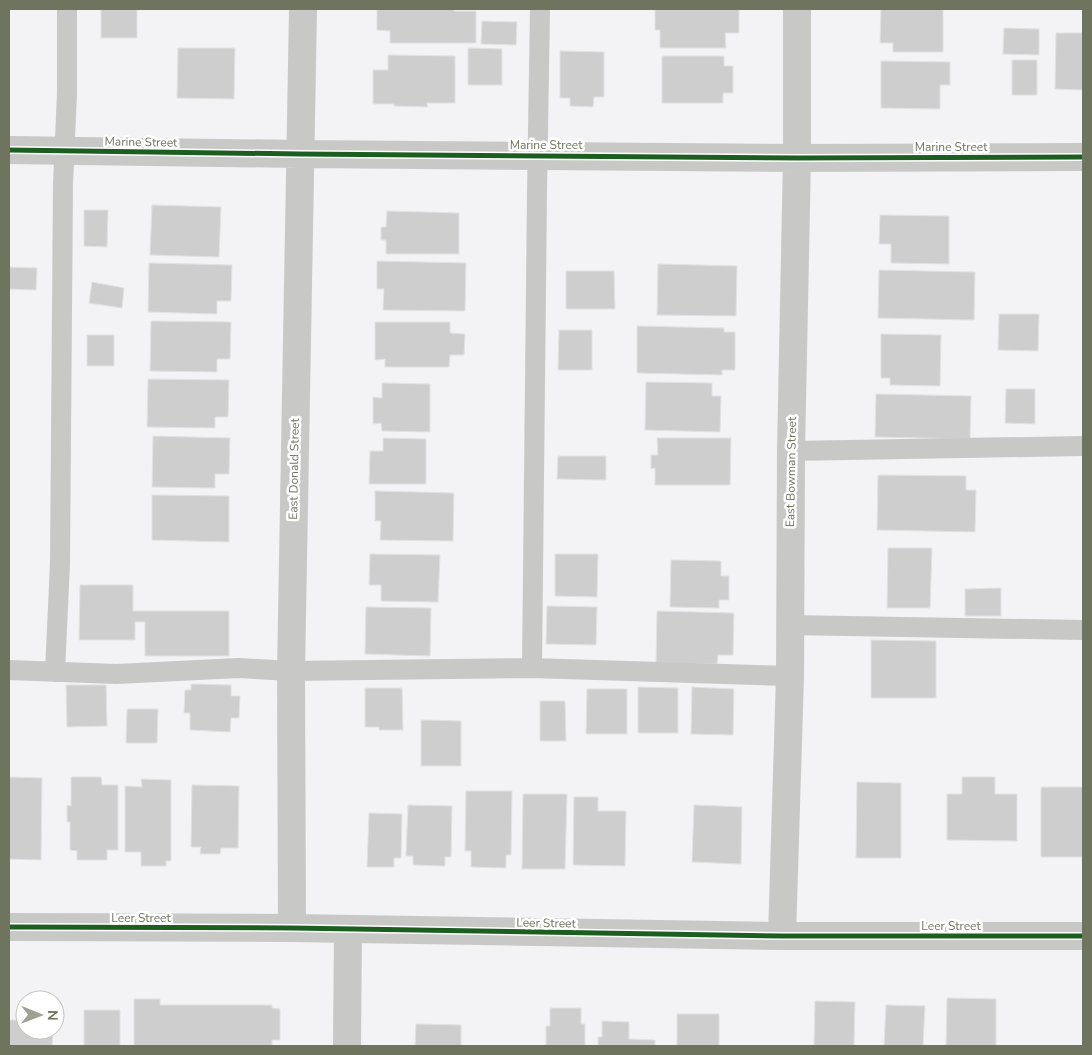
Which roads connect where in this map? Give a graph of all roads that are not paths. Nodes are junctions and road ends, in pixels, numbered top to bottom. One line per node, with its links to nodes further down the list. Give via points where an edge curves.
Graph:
1 (67, 9): 6 (lane)
2 (303, 9): 7 (street, East Donald Street)
3 (540, 9): 8 (lane)
4 (797, 9): 10 (street, East Bowman Street)
5 (9, 150): 6 (street, Marine Street)
6 (64, 151): 7 (street, Marine Street); 18 (lane, via 60,563)
7 (300, 154): 8 (street, Marine Street); 17 (street, East Donald Street)
8 (537, 155): 10 (street, Marine Street); 15 (lane)
9 (1083, 157): 10 (street, Marine Street)
10 (797, 158): 12 (street, East Bowman Street)
11 (1083, 446): 12 (lane)
12 (791, 451): 13 (street, East Bowman Street)
13 (790, 625): 14 (lane); 19 (street, East Bowman Street)
14 (1083, 630)
15 (532, 668): 17 (lane); 19 (lane)
16 (9, 670): 18 (lane)
17 (291, 671): 18 (lane, via 239,668 116,674); 21 (street, East Donald Street)
18 (55, 672)
19 (790, 676): 23 (street, East Bowman Street)
20 (9, 927): 21 (street, Leer Street)
21 (292, 928): 22 (street, Leer Street)
22 (348, 929): 23 (street, Leer Street); 25 (street)
23 (782, 936): 24 (street, Leer Street)
24 (1083, 936)
25 (346, 1046)

